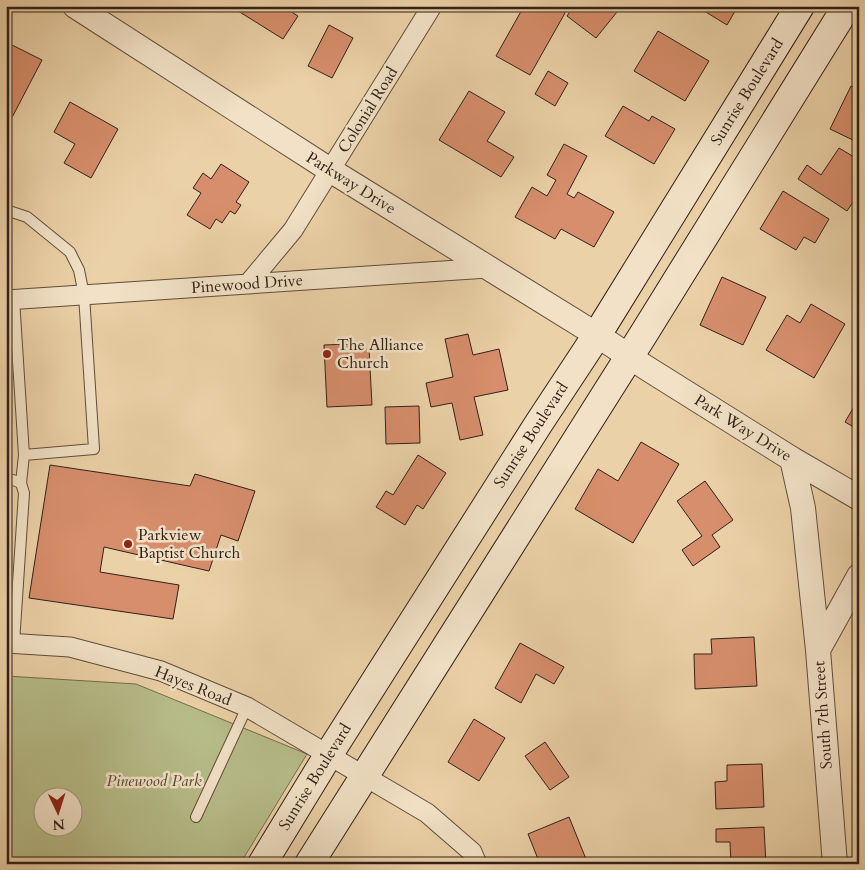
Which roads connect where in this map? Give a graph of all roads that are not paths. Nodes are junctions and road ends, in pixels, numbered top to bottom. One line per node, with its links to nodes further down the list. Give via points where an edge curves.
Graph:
1 (11, 6): 6 (lane)
2 (75, 6): 7 (street, Parkway Drive)
3 (432, 6): 7 (street, Colonial Road)
4 (800, 6): 13 (main road, Sunrise Boulevard)
5 (847, 6): 14 (main road)
6 (6, 10)
7 (330, 170): 9 (street, Parkway Drive); 10 (street, Colonial Road, via 293,230)
8 (6, 210): 11 (lane, via 27,217 70,252 79,270)
9 (488, 268): 10 (street, Pinewood Drive); 13 (street, Parkway Drive)
10 (248, 284): 11 (street, Pinewood Drive)
11 (84, 294): 12 (street, Pinewood Drive); 15 (lane, via 94,449)
12 (10, 299): 15 (lane)
13 (597, 335): 14 (street, Parkway Drive); 24 (main road, Sunrise Boulevard)
14 (629, 357): 16 (street, Park Way Drive); 25 (main road)
15 (24, 456): 18 (lane)
16 (792, 459): 19 (street, Park Way Drive); 22 (street, via 803,508)
17 (6, 480): 18 (lane)
18 (21, 484): 21 (lane, via 24,493)
19 (859, 498)
20 (859, 576): 22 (street, South 7th Street)
21 (10, 643): 23 (street, Hayes Road, via 70,647 161,671)
22 (818, 650): 30 (street, South 7th Street)
23 (247, 708): 24 (street, Hayes Road); 26 (lane)
24 (329, 754): 25 (street, Hayes Road); 27 (main road, Sunrise Boulevard)
25 (364, 776): 28 (main road); 29 (street, Hayes Road, via 427,813 472,852)
26 (196, 817)
27 (262, 864)
28 (309, 864)
29 (478, 864)
30 (835, 864)

